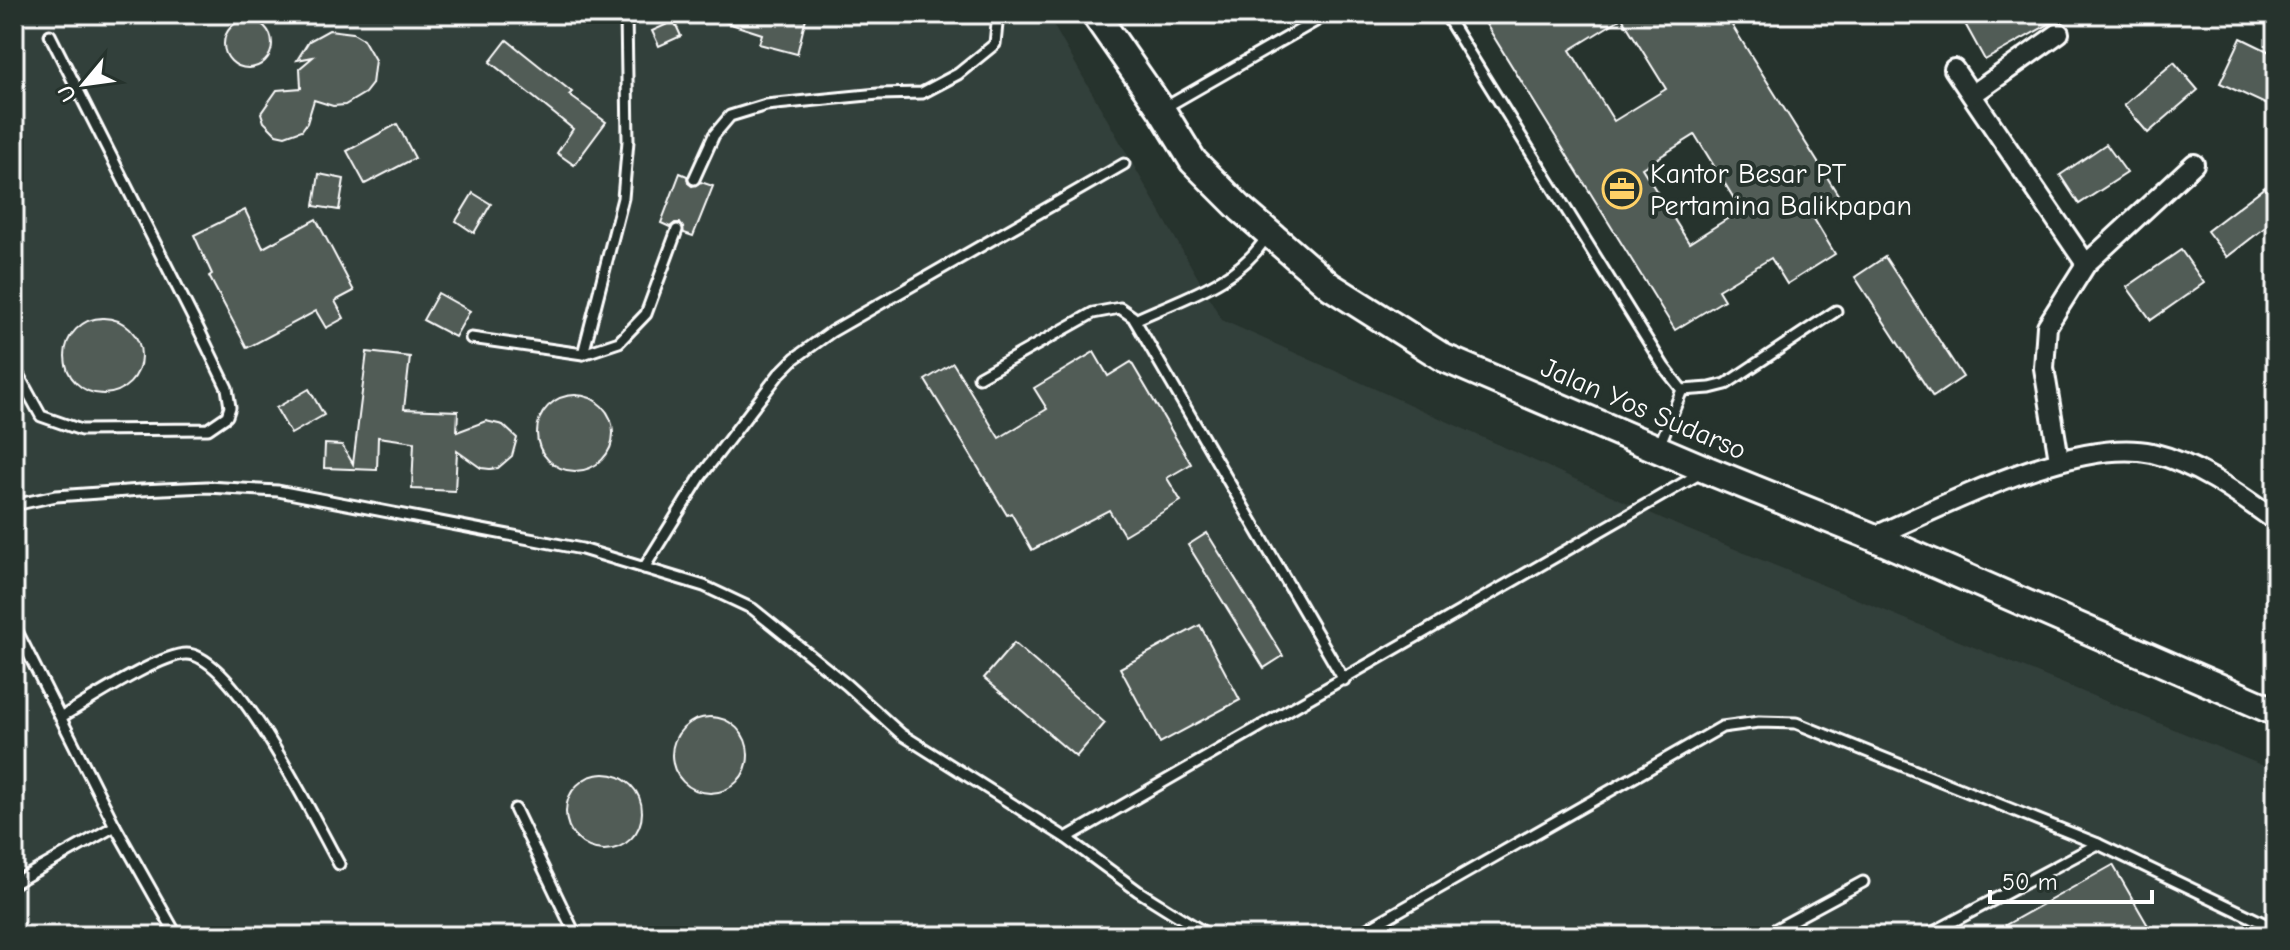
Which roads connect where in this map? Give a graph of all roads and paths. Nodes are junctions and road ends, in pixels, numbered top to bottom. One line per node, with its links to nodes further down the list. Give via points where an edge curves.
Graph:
1 (626, 14): 20 (lane, via 628,141 623,198)
2 (998, 14): 13 (lane, via 995,44 958,74 922,93 766,105 730,116 714,135)
3 (1095, 14): 10 (main road, Jalan Yos Sudarso)
4 (1328, 14): 10 (lane)
5 (1445, 14): 23 (lane)
6 (2059, 33): 9 (street)
7 (50, 35): 21 (lane, via 207,346 230,407 227,416 208,429 81,430 41,416)
8 (1954, 69): 9 (street)
9 (1972, 95): 16 (street)
10 (1161, 109): 15 (main road, Jalan Yos Sudarso, via 1193,161)
11 (1124, 164): 30 (lane, via 831,332 795,358 701,476)
12 (2194, 164): 16 (street)
13 (694, 179)
14 (677, 230): 20 (lane, via 646,314 619,342)
15 (1268, 233): 18 (lane, via 1251,259 1231,275); 24 (main road, Jalan Yos Sudarso, via 1330,286 1444,358)
16 (2086, 264): 25 (street, via 2047,326 2044,368)
17 (1836, 311): 23 (lane, via 1726,384)
18 (1135, 320): 22 (lane, via 1120,308 1093,313); 32 (lane)
19 (471, 338): 20 (lane)
20 (583, 354)
21 (14, 367)
22 (979, 377)
23 (1682, 390): 24 (lane)
24 (1658, 448): 26 (main road, Jalan Yos Sudarso)
25 (2059, 459): 28 (street, via 2109,451 2151,453 2232,489); 29 (street)
26 (1707, 470): 29 (main road, Jalan Yos Sudarso); 32 (lane)
27 (14, 505): 30 (lane, via 56,496 141,490 278,491 582,549)
28 (2276, 521)
29 (1873, 537): 33 (main road, Jalan Yos Sudarso)
30 (644, 568): 37 (lane, via 704,586 753,609 901,734)
31 (14, 625): 34 (lane)
32 (1344, 680): 37 (lane)
33 (2276, 712)
34 (61, 717): 36 (lane); 39 (lane, via 167,658 193,655 209,662 268,735)
35 (515, 809): 45 (lane)
36 (115, 826): 41 (lane); 44 (lane)
37 (1066, 838): 42 (lane)
38 (2098, 844): 43 (lane); 48 (lane, via 1796,723 1759,722 1722,727); 50 (lane)
39 (339, 864)
40 (1863, 882): 49 (lane)
41 (14, 883)
42 (1199, 929): 46 (lane); 47 (lane)
43 (2276, 929)
44 (177, 936)
45 (576, 936)
46 (1188, 936)
47 (1210, 936)
48 (1355, 936)
49 (1763, 936)
50 (1926, 936)

